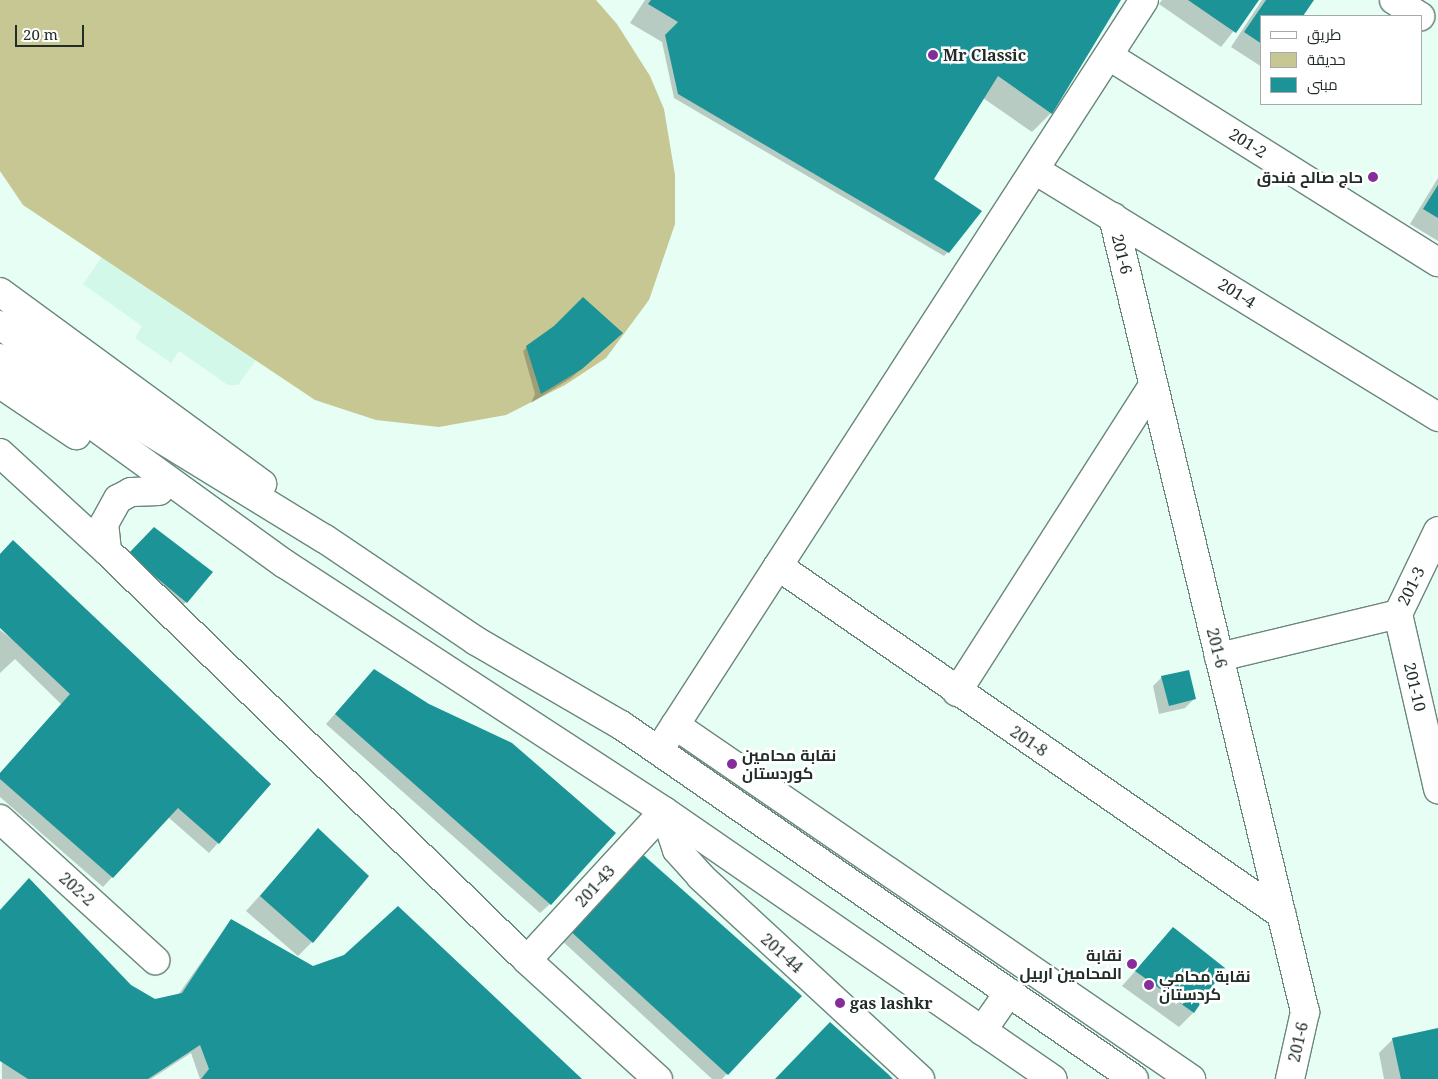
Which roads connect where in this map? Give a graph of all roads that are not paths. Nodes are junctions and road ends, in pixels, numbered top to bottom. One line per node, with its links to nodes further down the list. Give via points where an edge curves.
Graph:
1 (1144, 0): 6 (main road)
2 (1394, 0): 3 (main road)
3 (1418, 15)
4 (1423, 18): 5 (main road)
5 (1438, 28)
6 (1108, 56): 7 (main road); 9 (main road, 201-2)
7 (1035, 170): 8 (main road, 201-4); 22 (main road)
8 (1113, 218): 14 (main road, 201-6); 15 (main road, 201-4)
9 (1438, 262)
10 (0, 292): 19 (main road, via 240,465)
11 (0, 325): 19 (main road, via 137,424)
12 (0, 358): 21 (main road)
13 (0, 384): 17 (main road)
14 (1154, 385): 24 (main road, 201-6); 25 (main road)
15 (1438, 417)
16 (0, 453): 20 (main road)
17 (159, 491): 20 (main road, via 138,490 118,499 104,524); 21 (main road)
18 (1438, 531): 23 (main road, 201-3)
19 (325, 540): 27 (main road, via 476,641 621,724)
20 (107, 551): 33 (main road)
21 (286, 564): 29 (main road)
22 (778, 566): 25 (main road, 201-8); 26 (main road)
23 (1398, 614): 24 (main road); 28 (main road, 201-10)
24 (1219, 657): 31 (main road, 201-6)
25 (957, 692): 31 (main road, 201-8)
26 (675, 725): 27 (main road); 40 (main road)
27 (659, 750): 34 (main road)
28 (1438, 789)
29 (664, 811): 33 (main road, 201-43); 35 (main road); 37 (main road, 201-44, via 677,850 700,877)
30 (0, 819): 32 (main road, 202-2)
31 (1281, 914): 41 (main road, 201-6, via 1305,1012)
32 (155, 960)
33 (527, 960): 36 (main road)
34 (1009, 992): 35 (main road); 39 (main road)
35 (982, 1032): 38 (main road)
36 (647, 1075)
37 (920, 1079)
38 (1052, 1079)
39 (1134, 1079)
40 (1191, 1079)
41 (1290, 1079)

